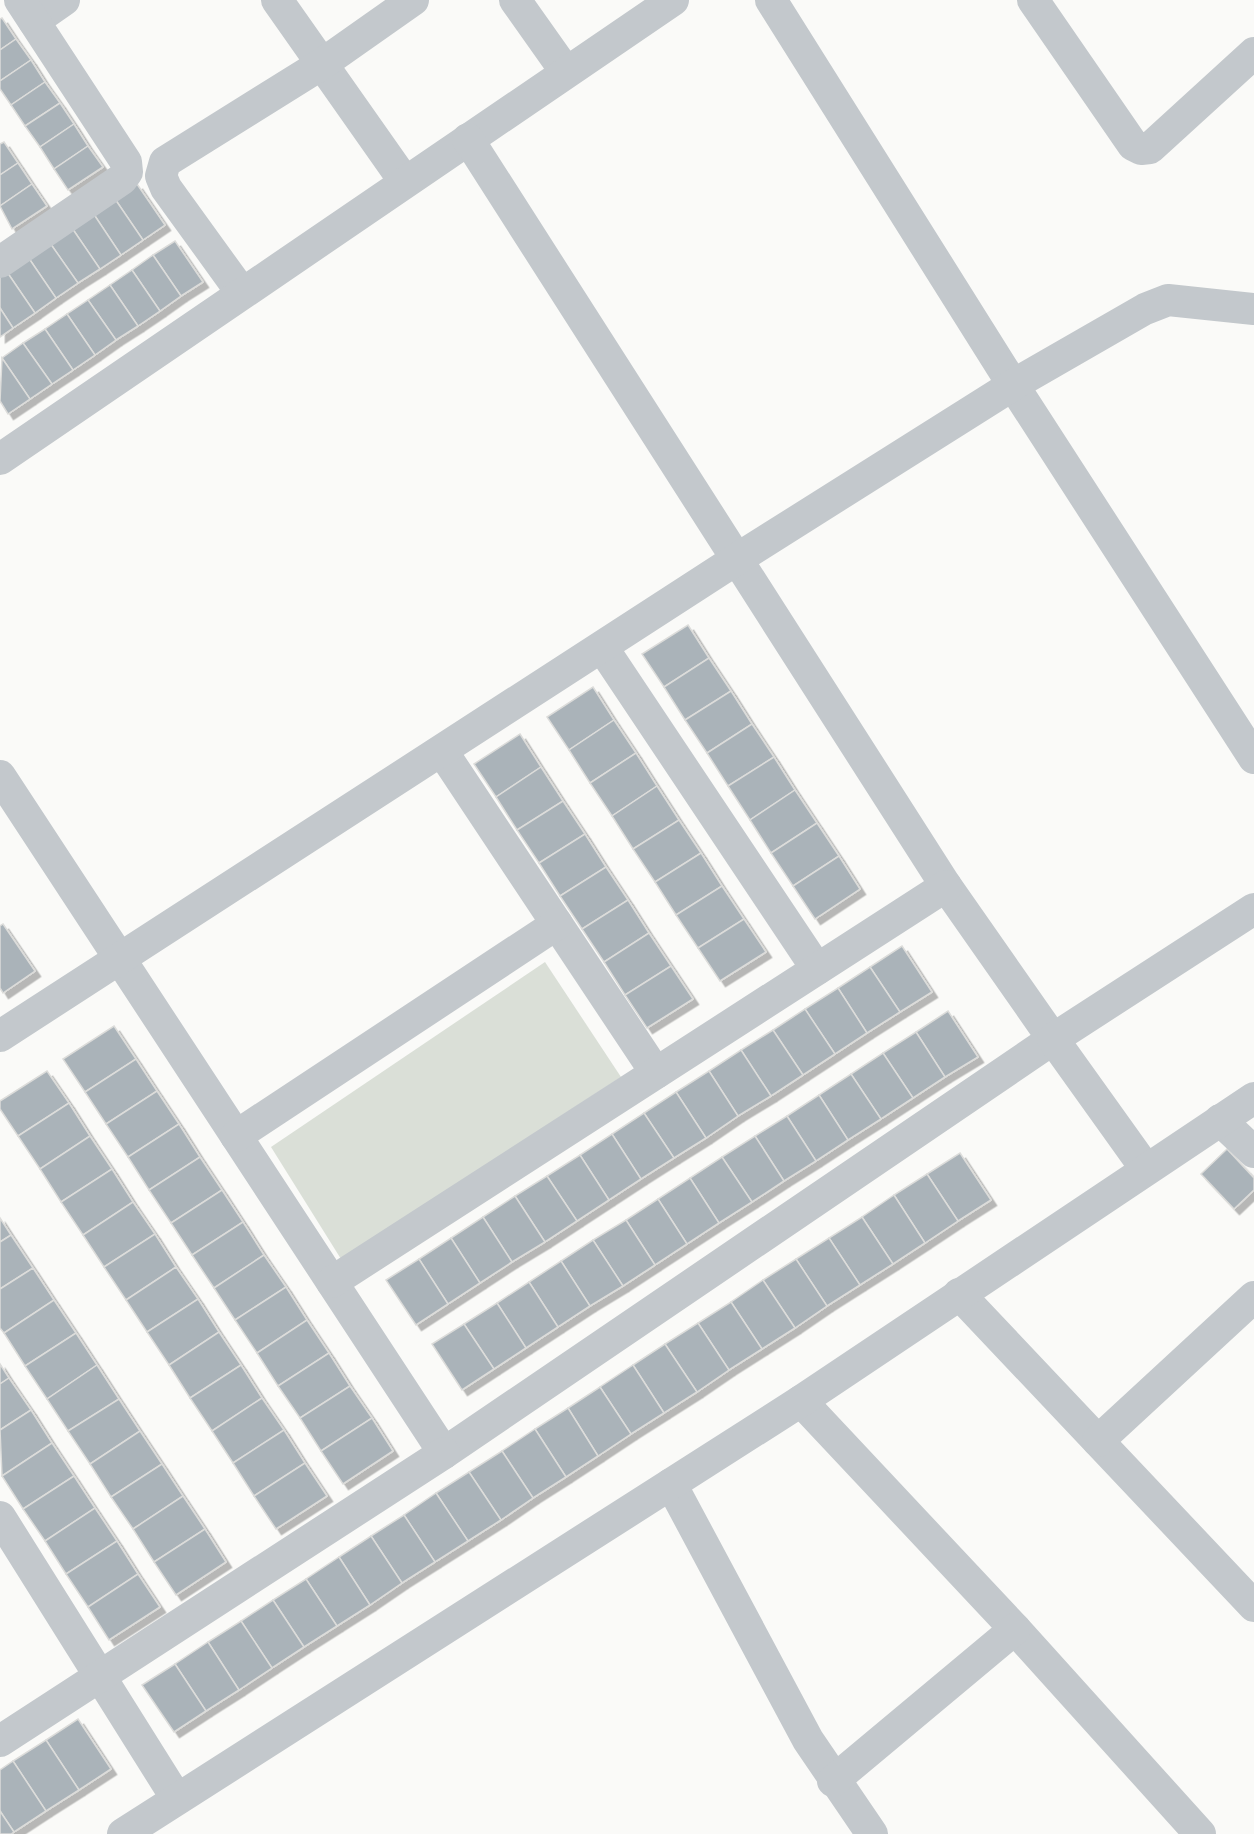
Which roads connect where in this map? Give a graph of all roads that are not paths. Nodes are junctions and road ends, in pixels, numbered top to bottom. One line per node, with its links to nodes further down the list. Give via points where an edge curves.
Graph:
1 (64, 0): 8 (street)
2 (277, 0): 10 (street)
3 (413, 0): 10 (street)
4 (515, 0): 11 (street)
5 (673, 0): 11 (street)
6 (771, 0): 17 (street)
7 (1033, 0): 9 (street, via 1133,145 1141,149 1150,148)
8 (27, 11): 14 (street, via 126,162 127,172 122,179)
9 (1254, 53)
10 (322, 64): 13 (street); 15 (street, via 165,162 161,176 166,188)
11 (566, 72): 12 (street)
12 (468, 138): 13 (street); 19 (street)
13 (405, 182): 15 (street)
14 (5, 248)
15 (242, 293): 18 (street)
16 (1254, 309): 17 (street, via 1168,300 1145,309)
17 (1013, 386): 19 (street); 22 (street)
18 (0, 459)
19 (737, 559): 20 (street); 24 (street)
20 (602, 647): 21 (street); 28 (street)
21 (442, 751): 26 (street); 27 (street)
22 (1254, 758)
23 (2, 784): 27 (street)
24 (946, 886): 28 (street); 30 (street)
25 (1254, 909): 30 (street)
26 (557, 924): 31 (street); 34 (street)
27 (120, 959): 29 (street); 34 (street)
28 (817, 969): 31 (street)
29 (0, 1036)
30 (1053, 1039): 36 (street); 42 (street)
31 (656, 1073): 37 (street)
32 (1254, 1098): 33 (street)
33 (1220, 1120): 35 (street); 36 (street)
34 (236, 1136): 37 (street)
35 (1254, 1152)
36 (1146, 1169): 38 (street)
37 (332, 1282): 42 (street)
38 (959, 1294): 40 (street); 41 (street)
39 (1254, 1297): 41 (street)
40 (801, 1401): 43 (street); 46 (street)
41 (1098, 1441): 45 (street)
42 (444, 1453): 47 (street)
43 (671, 1484): 49 (street); 50 (street)
44 (0, 1516): 47 (street)
45 (1251, 1598)
46 (1015, 1629): 49 (street); 51 (street)
47 (101, 1675): 48 (street); 50 (street)
48 (0, 1741)
49 (833, 1780): 53 (street)
50 (177, 1799): 52 (street)
51 (1189, 1830)
52 (123, 1834)
53 (872, 1834)

